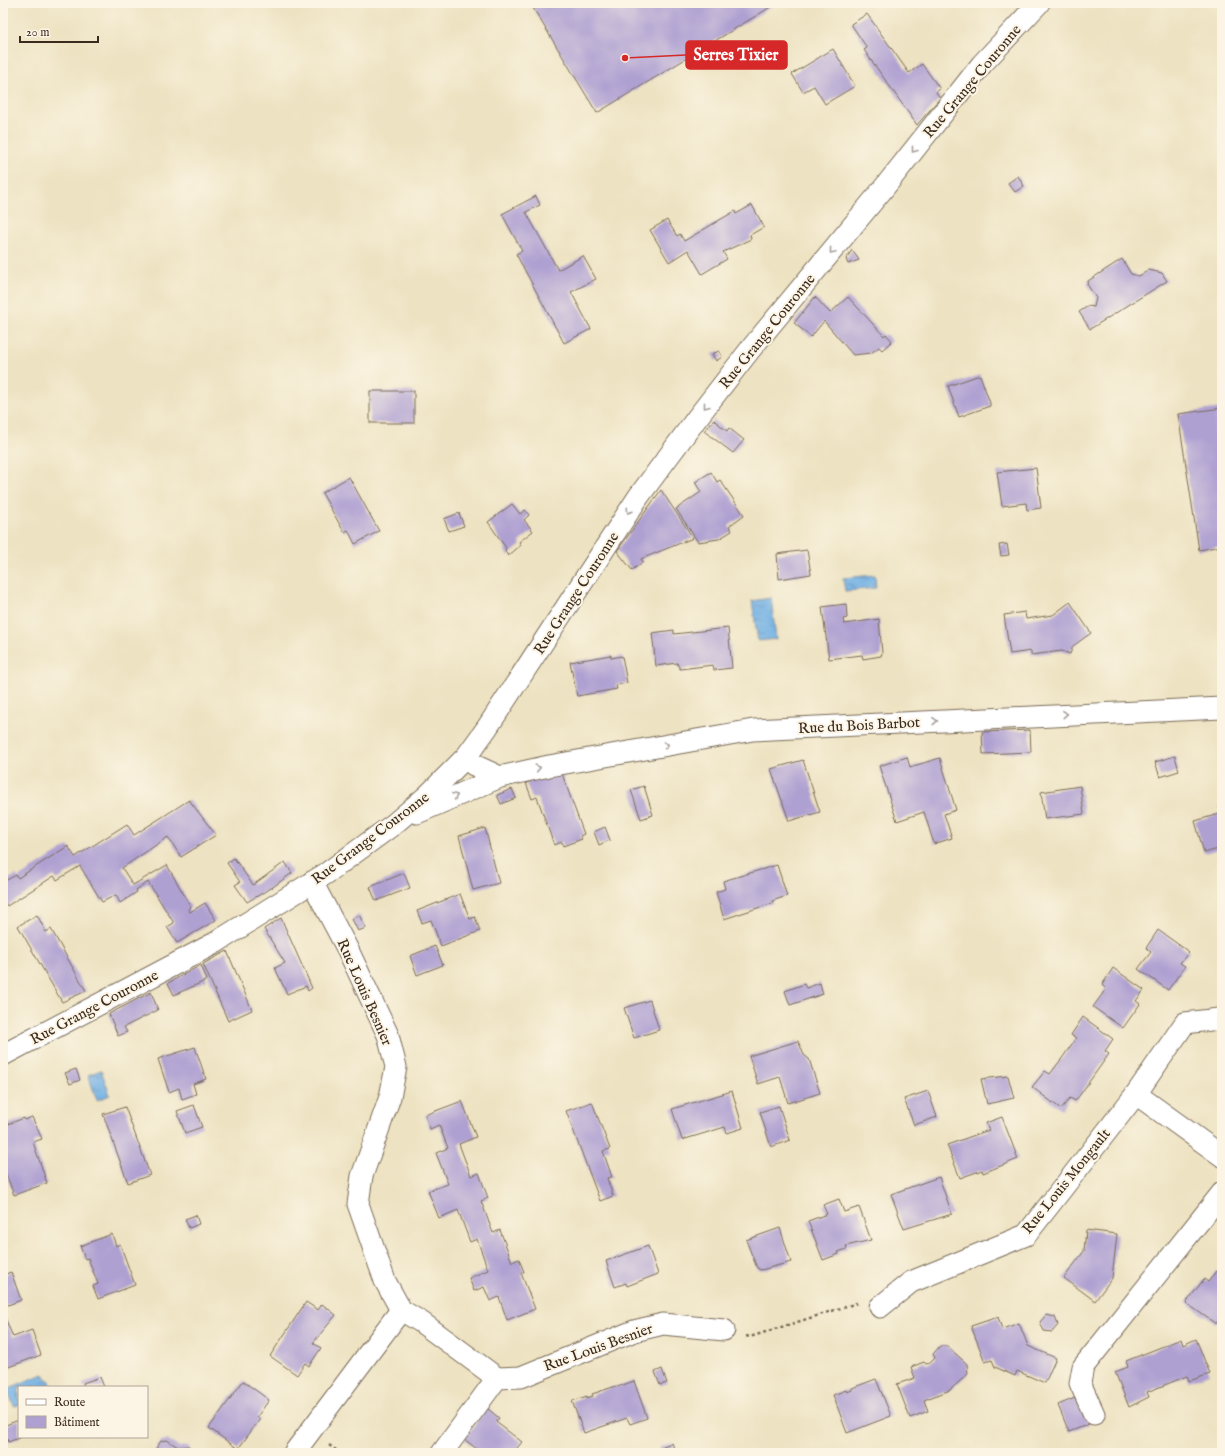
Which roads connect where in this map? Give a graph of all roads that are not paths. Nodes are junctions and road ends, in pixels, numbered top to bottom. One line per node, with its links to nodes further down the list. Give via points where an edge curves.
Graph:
1 (1039, 3): 3 (street, Rue Grange Couronne, one-way to 3, via 982,64 697,418 639,496 488,728)
2 (1222, 708): 4 (street, Rue du Bois Barbot, one-way to 2, via 753,730)
3 (466, 757): 4 (street, via 474,765); 5 (street, Rue Grange Couronne)
4 (500, 777): 5 (street, Rue du Bois Barbot, one-way to 4)
5 (394, 824): 6 (street, Rue Grange Couronne)
6 (312, 882): 8 (street, Rue Grange Couronne, via 215,942); 13 (street, Rue Louis Besnier, via 388,1035 396,1067 390,1096 362,1176 358,1204 385,1281)
7 (1222, 1021): 9 (street, Rue Louis Mongault, via 1219,1019 1186,1023)
8 (3, 1055)
9 (1136, 1094): 10 (street); 12 (street, Rue Louis Mongault, via 1026,1235 911,1282)
10 (1222, 1156)
11 (1222, 1193): 16 (street, via 1083,1367 1080,1383)
12 (880, 1307)
13 (401, 1310): 15 (street); 17 (street)
14 (724, 1330): 15 (street, Rue Louis Besnier, via 663,1324 634,1331 521,1377)
15 (497, 1378): 18 (street)
16 (1094, 1414)
17 (294, 1453)
18 (442, 1453)

